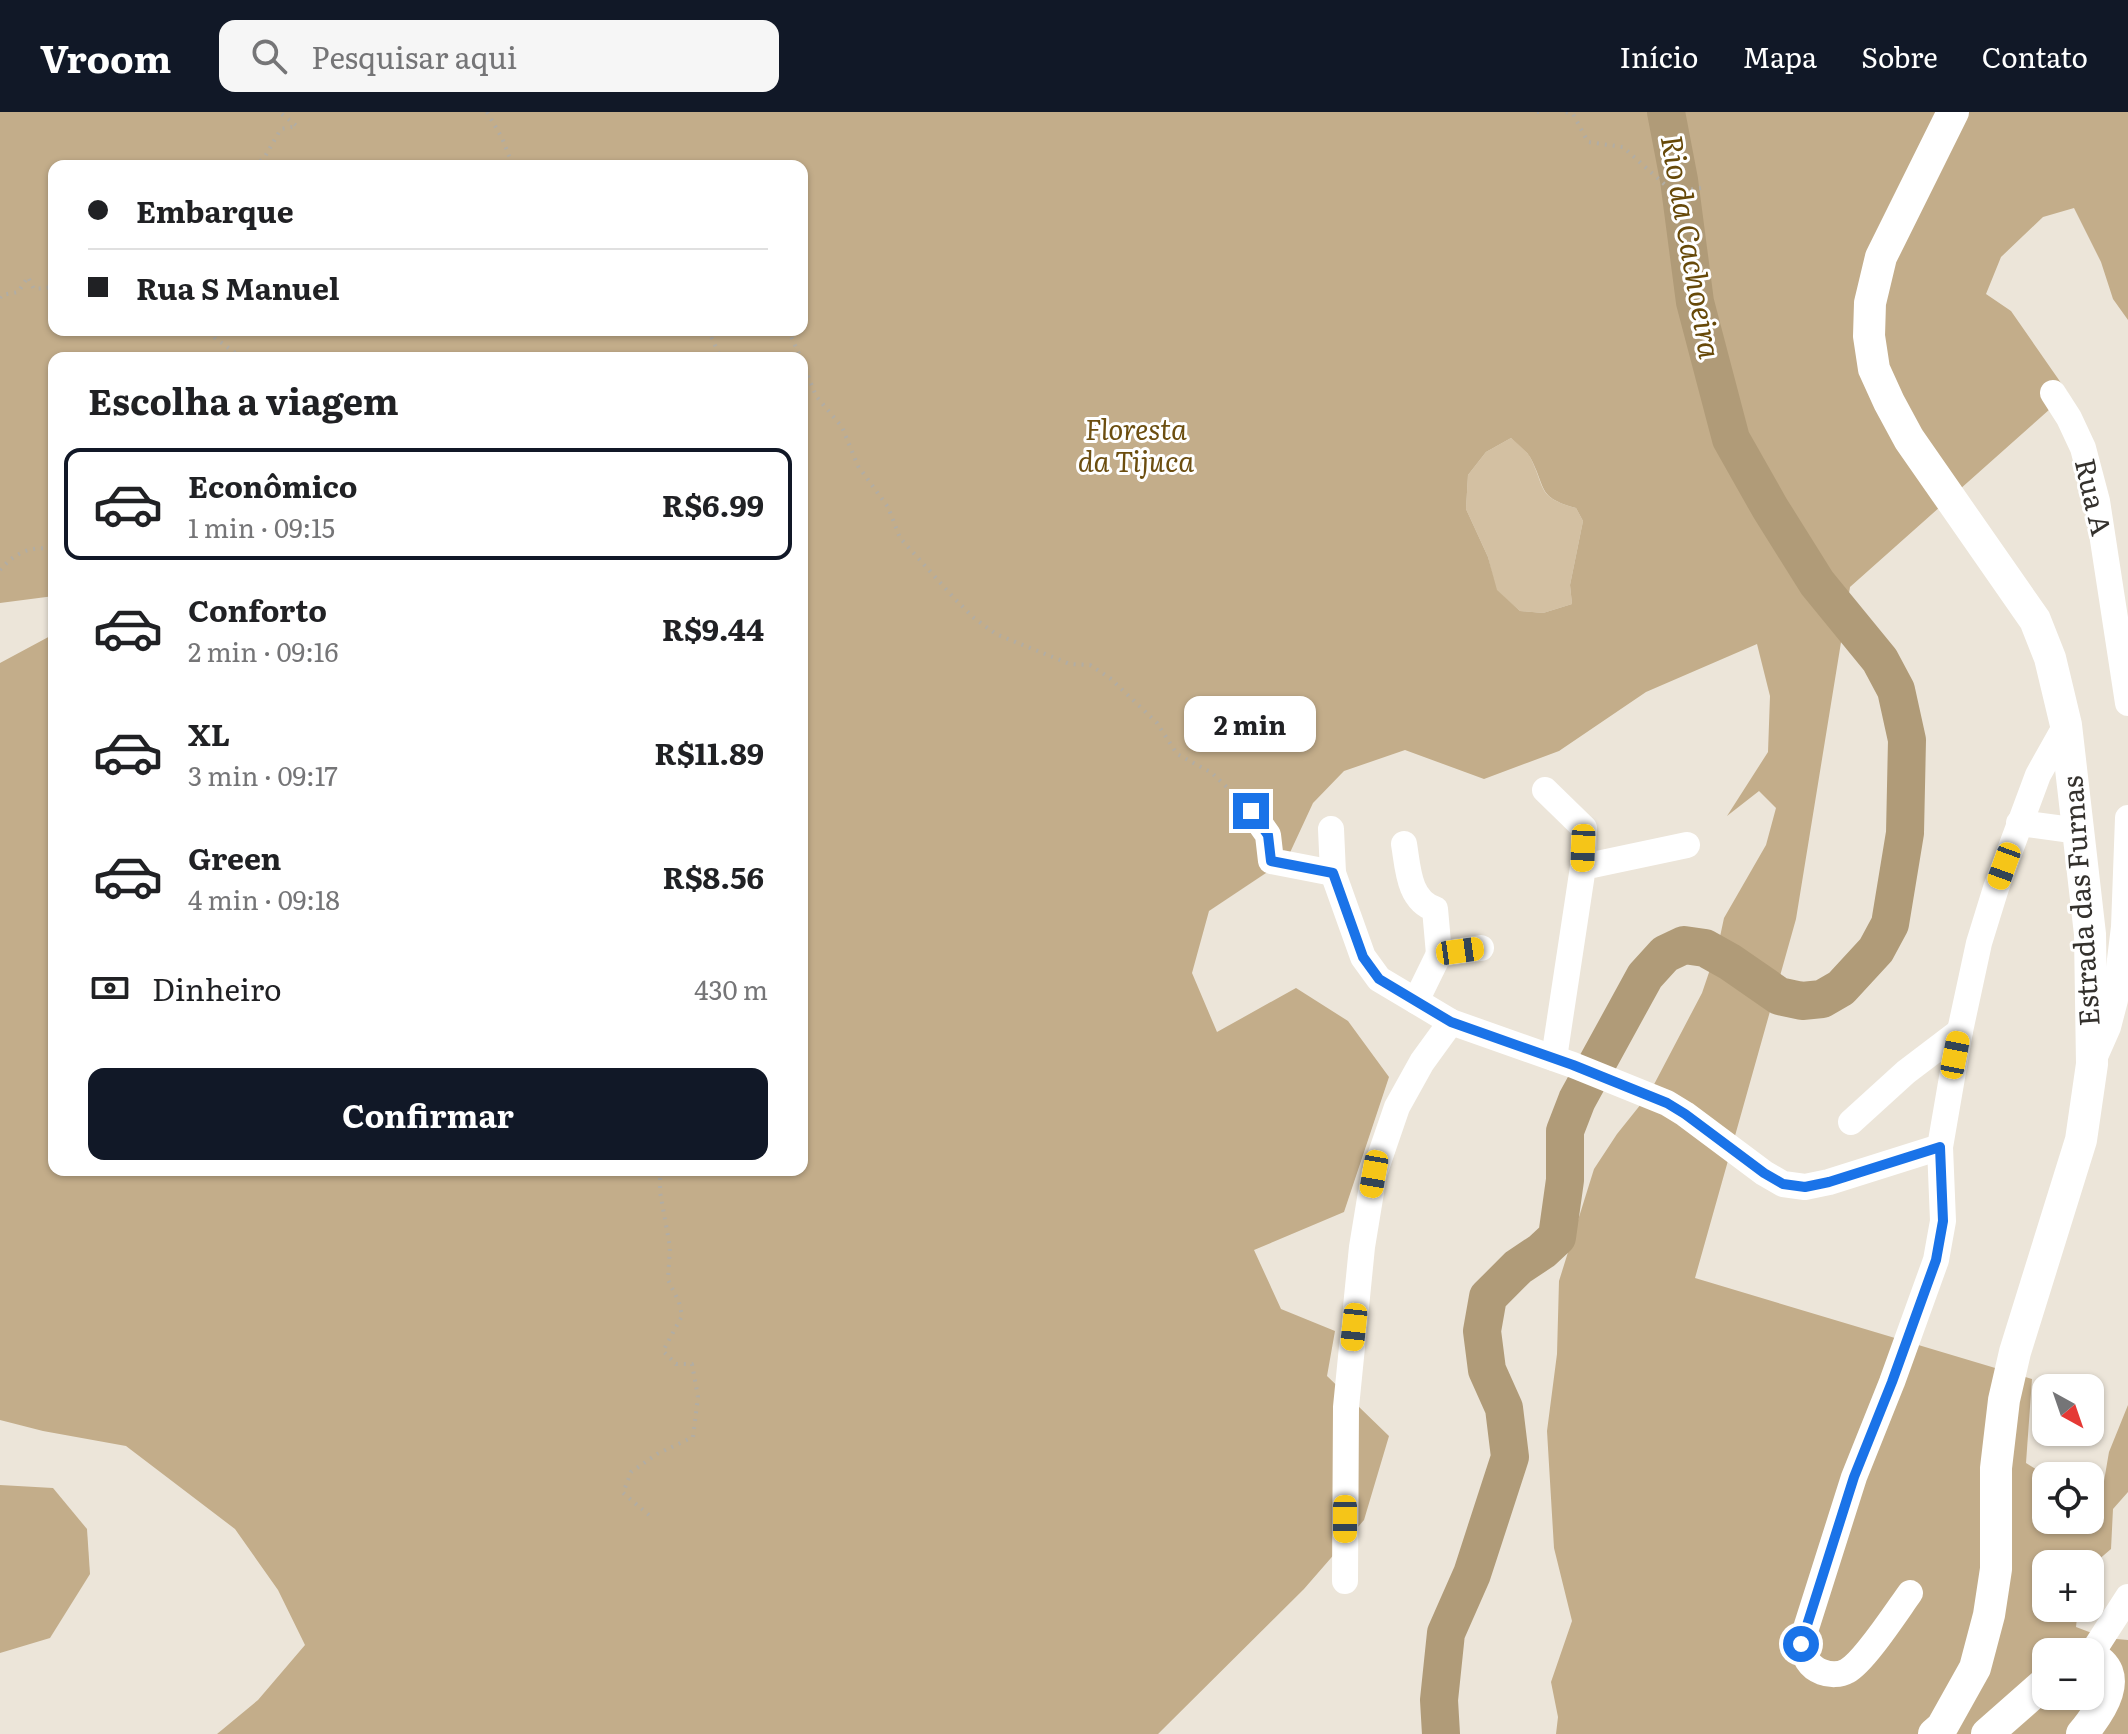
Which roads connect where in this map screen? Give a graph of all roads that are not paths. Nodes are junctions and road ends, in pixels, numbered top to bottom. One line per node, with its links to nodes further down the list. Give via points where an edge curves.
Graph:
1 (1953, 112): 4 (main road, Estrada das Furnas, via 1881,257 1870,303 1874,369 1909,439 2035,620)
2 (2053, 393): 3 (street, Rua A, via 2083,448 2097,501)
3 (2128, 703)
4 (2066, 725): 8 (street); 10 (main road, Estrada das Furnas)
5 (1545, 790): 13 (street, via 1584,828)
6 (1251, 811): 14 (street, via 1268,835 1271,861)
7 (2128, 818): 21 (street, via 2115,1000)
8 (2019, 823): 10 (street); 19 (street, via 1979,943)
9 (1331, 829): 14 (street)
10 (2079, 831): 21 (main road, Estrada das Furnas, via 2090,934)
11 (1404, 844): 16 (street, via 1410,883 1425,906 1435,909)
12 (1687, 845): 13 (street)
13 (1583, 867): 20 (street)
14 (1333, 873): 17 (street, via 1363,957 1379,979)
15 (1481, 948): 16 (street)
16 (1439, 954): 17 (street)
17 (1416, 1001): 18 (street)
18 (1451, 1022): 20 (street); 24 (street, via 1397,1107 1374,1174 1345,1425)
19 (1960, 1031): 22 (street); 23 (street)
20 (1563, 1061): 23 (street, via 1685,1114 1783,1184 1829,1182)
21 (2092, 1064): 32 (main road, Estrada das Furnas, via 2081,1140 2004,1400 1989,1615 1975,1668)
22 (1851, 1122)
23 (1940, 1147): 25 (street, via 1943,1221 1936,1260 1854,1477 1801,1644 1813,1669 1844,1673 1856,1664)
24 (1345, 1581)
25 (1910, 1593)
26 (2128, 1597): 27 (street)
27 (2102, 1638)
28 (2104, 1666): 30 (main road, via 2111,1679)
29 (2032, 1694): 33 (main road)
30 (2104, 1705)
31 (2100, 1710): 34 (main road)
32 (1934, 1734)
33 (1987, 1734)
34 (2082, 1734)

